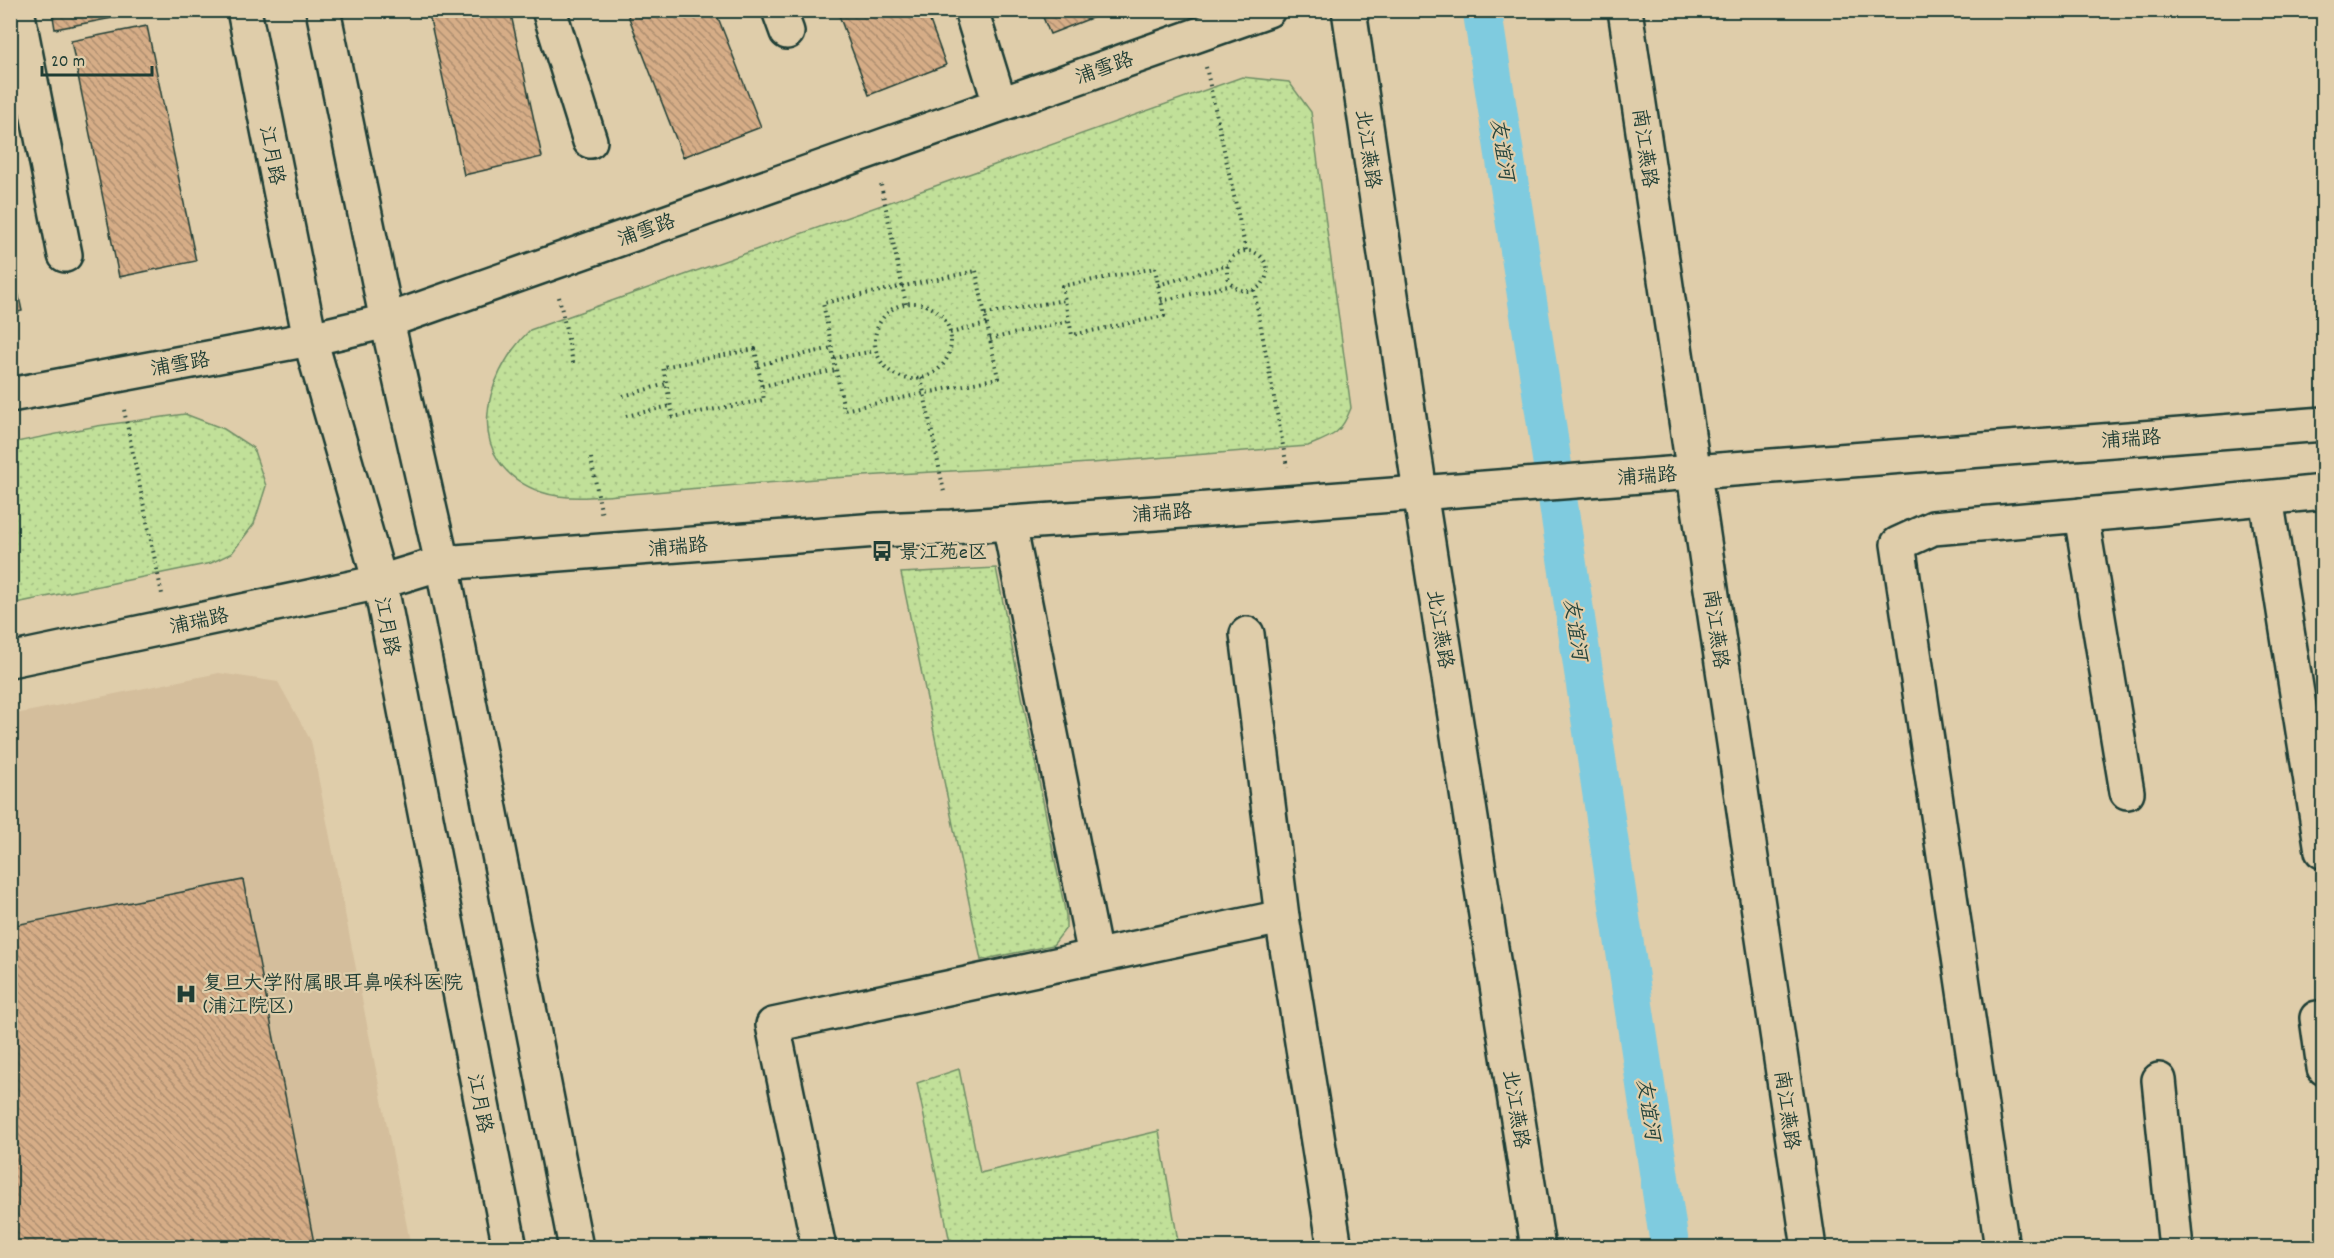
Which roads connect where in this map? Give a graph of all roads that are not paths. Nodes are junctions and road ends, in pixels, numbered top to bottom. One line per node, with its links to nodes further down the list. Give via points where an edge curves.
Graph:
1 (17, 10): 11 (street)
2 (244, 10): 13 (street, 江月路)
3 (323, 10): 12 (street)
4 (549, 10): 10 (street)
5 (971, 10): 9 (street)
6 (1268, 10): 9 (street, 浦雪路)
7 (1349, 10): 17 (street, 北江燕路)
8 (1625, 10): 16 (street, 南江燕路)
9 (1000, 104): 12 (street, 浦雪路)
10 (590, 141)
11 (65, 255)
12 (387, 321): 13 (street, 浦雪路); 22 (street)
13 (310, 339): 14 (street, 浦雪路); 23 (street, 江月路)
14 (10, 395)
15 (2324, 424): 16 (street, 浦瑞路)
16 (1694, 471): 17 (street, 浦瑞路); 38 (street, 南江燕路)
17 (1420, 492): 21 (street, 浦瑞路); 37 (street, 北江燕路)
18 (2324, 492): 19 (street)
19 (2266, 498): 20 (street); 27 (street)
20 (2081, 515): 26 (street); 39 (street, via 1933,528 1898,544)
21 (1009, 523): 22 (street, 浦瑞路); 29 (street)
22 (442, 563): 23 (street, 浦瑞路); 34 (street)
23 (380, 582): 25 (street, 浦瑞路); 33 (street, 江月路)
24 (1246, 634): 28 (street)
25 (10, 660)
26 (2127, 792)
27 (2322, 851)
28 (1282, 917): 29 (street); 36 (street)
29 (1095, 956): 35 (street, via 773,1025)
30 (2317, 1018): 31 (street)
31 (2324, 1068)
32 (2159, 1080): 40 (street)
33 (510, 1248)
34 (576, 1248)
35 (819, 1248)
36 (1335, 1248)
37 (1538, 1248)
38 (1809, 1248)
39 (2002, 1248)
40 (2176, 1248)

